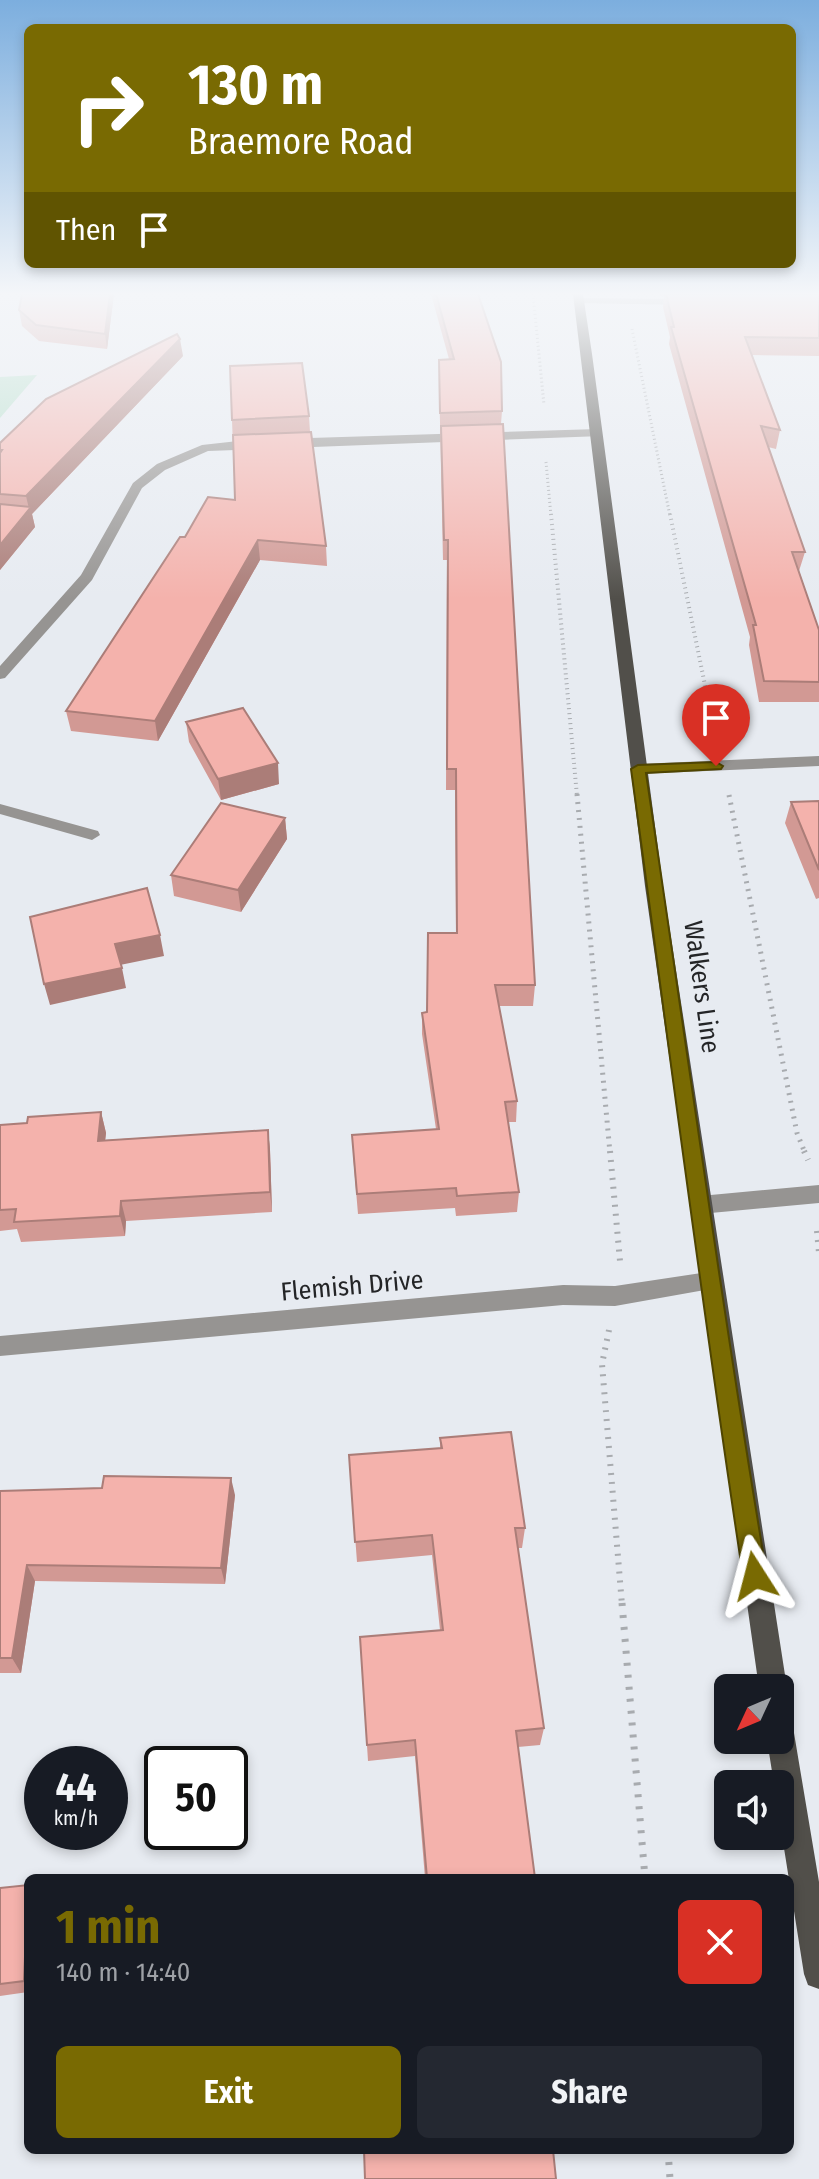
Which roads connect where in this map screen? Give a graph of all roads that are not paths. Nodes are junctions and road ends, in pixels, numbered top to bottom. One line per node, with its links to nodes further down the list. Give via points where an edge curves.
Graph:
1 (592, 396): 2 (main road, Walkers Line)
2 (598, 433): 3 (street, via 206,448 161,467 137,486 87,577); 5 (main road, Walkers Line)
3 (0, 675)
4 (819, 761): 5 (street)
5 (638, 769): 9 (main road, Walkers Line)
6 (0, 809): 7 (street)
7 (92, 835)
8 (819, 1194): 9 (street)
9 (700, 1205): 10 (main road, Walkers Line)
10 (708, 1281): 11 (street, Flemish Drive, via 615,1296 563,1295); 12 (main road, Walkers Line)
11 (0, 1346)
12 (771, 1674)
13 (783, 1754): 14 (main road)
14 (819, 1974)

